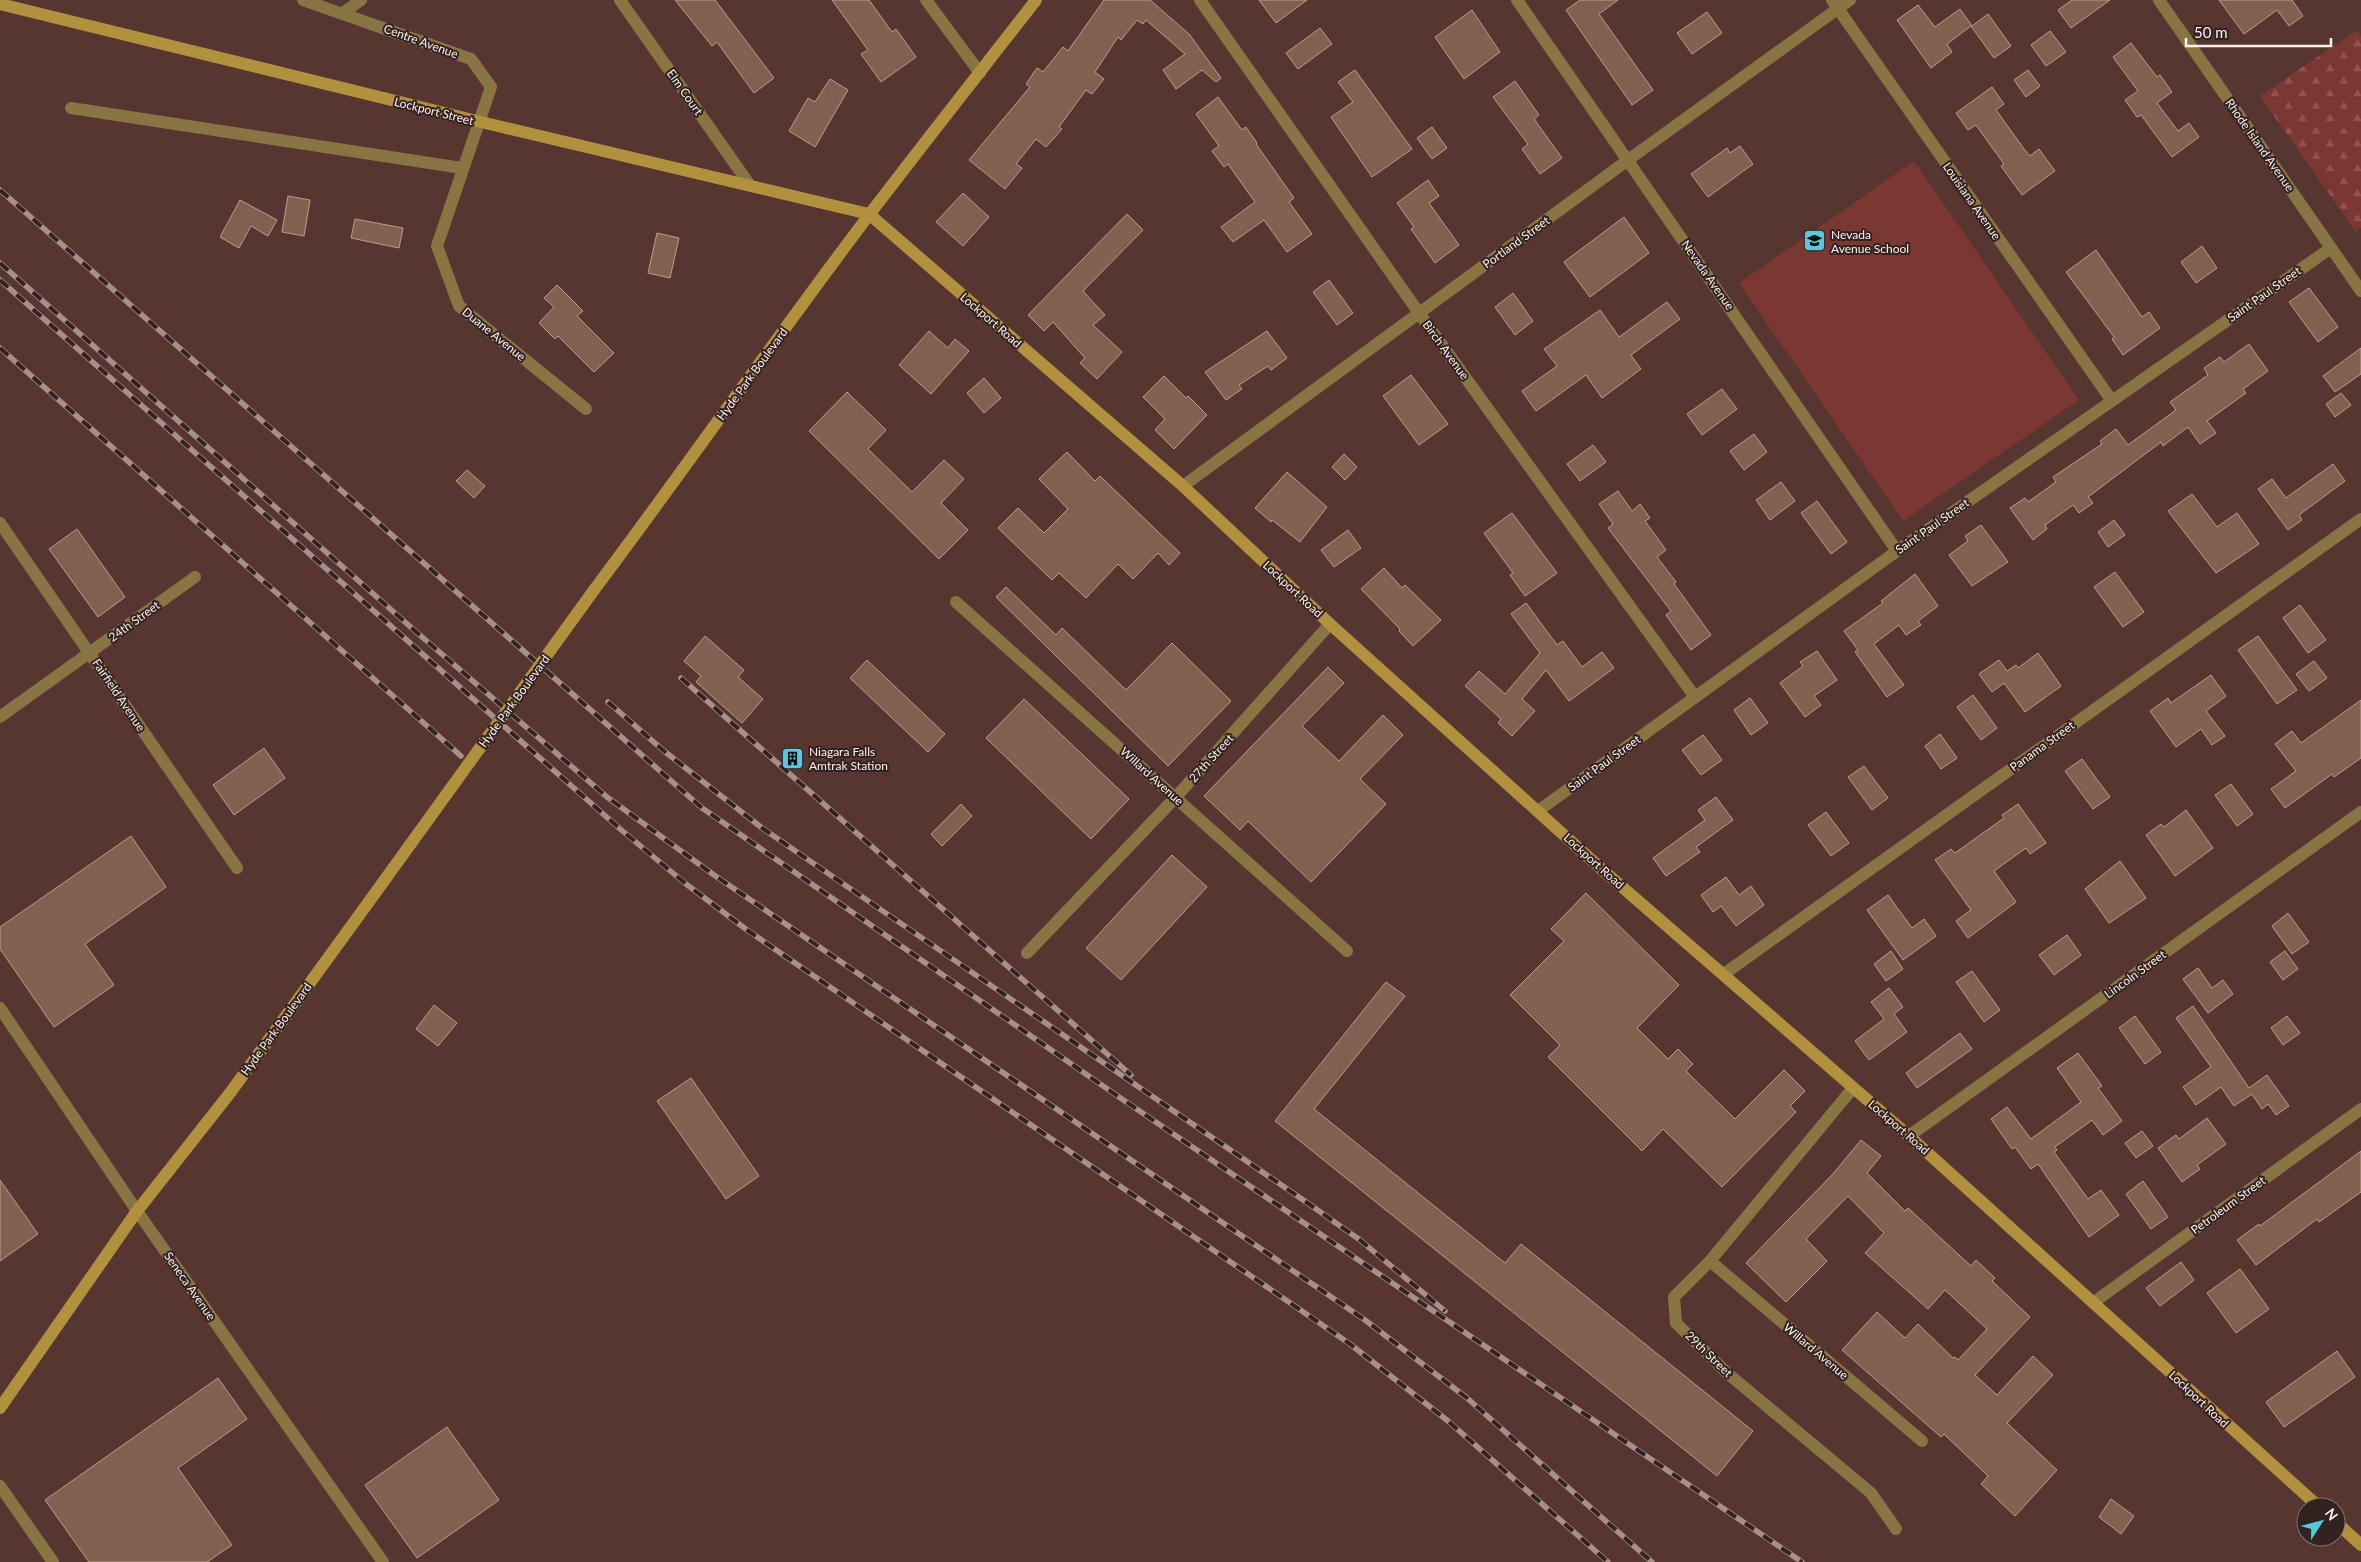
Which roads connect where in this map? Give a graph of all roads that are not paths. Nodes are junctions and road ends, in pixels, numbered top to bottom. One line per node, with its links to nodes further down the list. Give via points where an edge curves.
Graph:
1 (303, 0): 12 (street, Centre Avenue)
2 (361, 0): 12 (street)
3 (620, 0): 18 (street, Elm Court)
4 (926, 0): 13 (street)
5 (1036, 0): 13 (street, Hyde Park Boulevard)
6 (1200, 0): 22 (street, Birch Avenue)
7 (1517, 0): 16 (street, Nevada Avenue)
8 (1850, 0): 11 (street, Portland Street)
9 (2159, 0): 20 (street, Rhode Island Avenue)
10 (0, 4): 15 (street, Lockport Street)
11 (1835, 5): 16 (street, Portland Street); 23 (street, Louisiana Avenue)
12 (343, 13): 15 (street, Centre Avenue, via 472,59 491,87)
13 (980, 73): 19 (street, Hyde Park Boulevard)
14 (71, 108): 17 (street)
15 (477, 122): 17 (street, Duane Avenue); 18 (street, Lockport Street)
16 (1628, 160): 22 (street, Portland Street); 28 (street, Nevada Avenue)
17 (462, 168): 24 (street, Duane Avenue, via 437,246 459,306)
18 (749, 184): 19 (street, Lockport Street)
19 (869, 214): 25 (street, Lockport Road); 46 (street, Hyde Park Boulevard, bridge, via 230,1092)
20 (2331, 248): 21 (street, Rhode Island Avenue); 23 (street, Saint Paul Street)
21 (2361, 291)
22 (1419, 313): 25 (street, Portland Street); 33 (street, Birch Avenue)
23 (2112, 401): 28 (street, Saint Paul Street)
24 (586, 409)
25 (1184, 486): 31 (street, Lockport Road)
26 (2361, 519): 41 (street, Panama Street)
27 (0, 523): 32 (street, Fairfield Avenue)
28 (1897, 551): 33 (street, Saint Paul Street)
29 (195, 577): 32 (street, 24th Street)
30 (956, 602): 35 (street, Willard Avenue)
31 (1330, 624): 35 (street, 27th Street); 36 (street, Lockport Road)
32 (90, 653): 34 (street, 24th Street); 38 (street, Fairfield Avenue)
33 (1695, 697): 36 (street, Saint Paul Street)
34 (0, 717)
35 (1176, 797): 39 (street, Willard Avenue); 40 (street, 27th Street)
36 (1538, 811): 41 (street, Lockport Road)
37 (2361, 812): 45 (street, Lincoln Street)
38 (237, 868)
39 (1347, 951)
40 (1027, 953)
41 (1724, 974): 43 (street, Lockport Road)
42 (0, 1008): 46 (street, Seneca Avenue)
43 (1853, 1088): 45 (street, Lockport Road); 47 (street, 29th Street)
44 (2361, 1109): 48 (street, Petroleum Street)
45 (1909, 1136): 48 (street, Lockport Road)
46 (137, 1211): 49 (street, Hyde Park Boulevard); 57 (street, Seneca Avenue)
47 (1710, 1261): 50 (street, Willard Avenue); 53 (street, 29th Street, via 1674,1297 1676,1323 1726,1372 1872,1493)
48 (2094, 1302): 52 (street, Lockport Road)
49 (0, 1408)
50 (1922, 1441)
51 (0, 1486): 56 (street)
52 (2308, 1497)
53 (1896, 1529)
54 (2346, 1531): 55 (street)
55 (2361, 1544)
56 (52, 1562)
57 (383, 1562)

